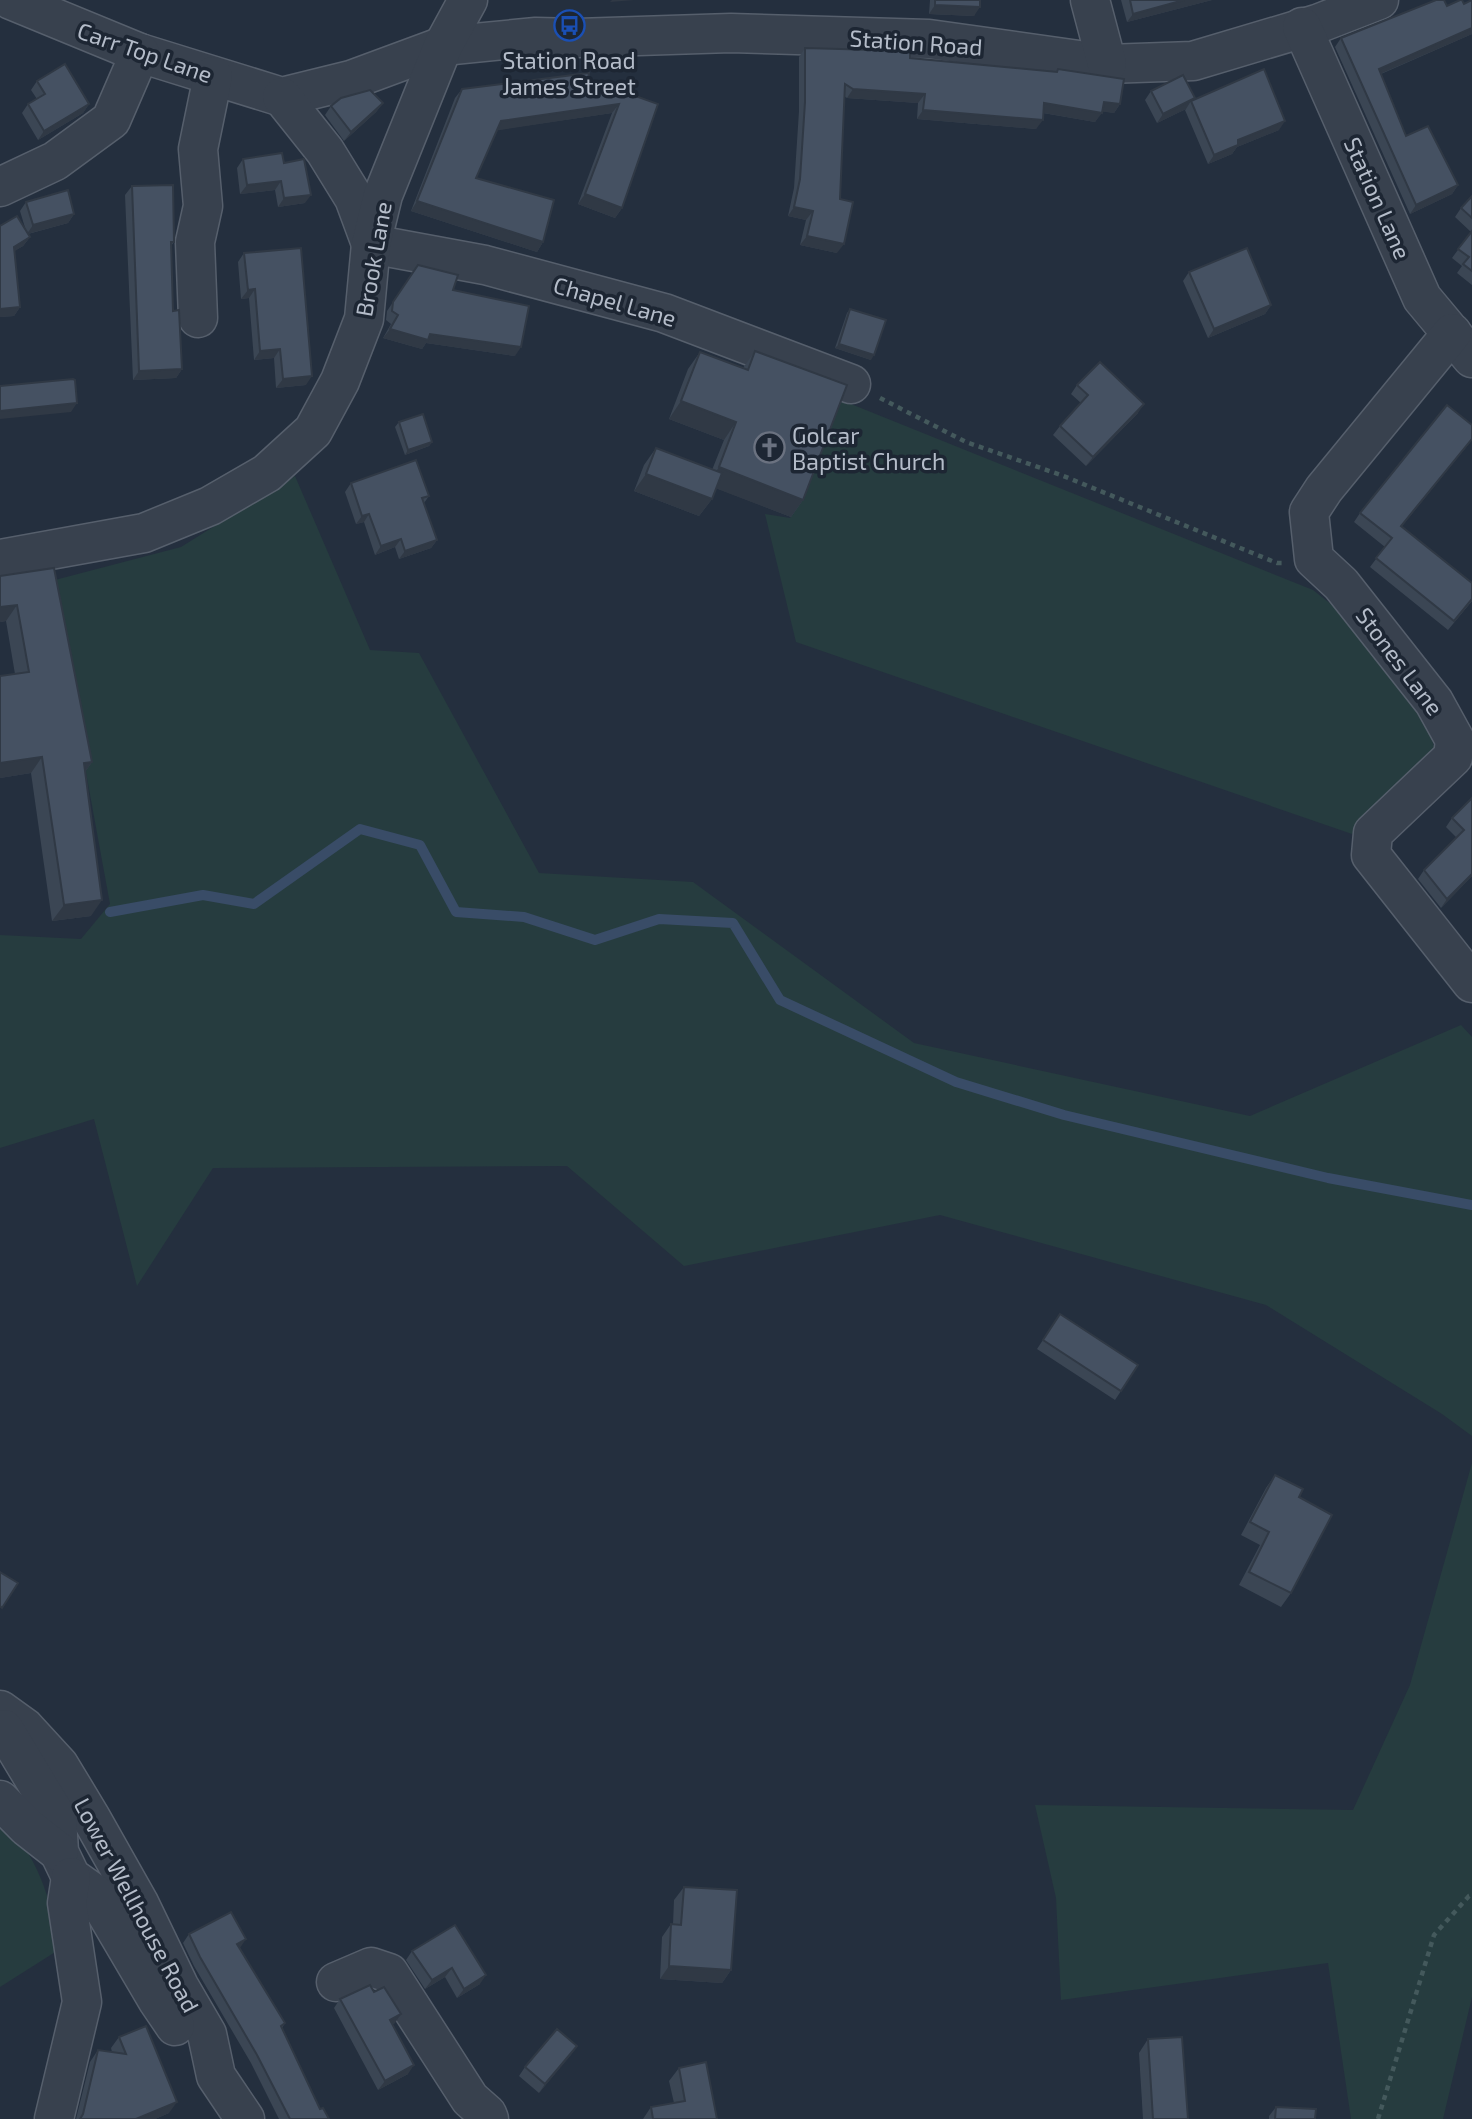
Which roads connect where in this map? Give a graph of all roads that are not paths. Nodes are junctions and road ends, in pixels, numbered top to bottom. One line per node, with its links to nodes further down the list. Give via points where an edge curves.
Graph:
1 (11, 0): 7 (street, Carr Top Lane)
2 (468, 0): 6 (street, Brook Lane)
3 (1090, 0): 8 (street)
4 (1379, 0): 5 (street, Station Road)
5 (1310, 17): 8 (street, Station Road, via 1193,61); 14 (street, Station Lane, via 1422,298)
6 (443, 46): 8 (street, Station Road, via 536,37 744,34 929,39); 10 (street, via 351,80); 12 (street, Brook Lane, via 383,195)
7 (140, 53): 9 (street, Carr Top Lane); 11 (street, via 111,120 55,161)
8 (1107, 64)
9 (213, 76): 10 (street, Carr Top Lane); 13 (street, via 198,149 219,205 195,242)
10 (282, 97): 12 (street, via 325,151 354,198)
11 (0, 187)
12 (371, 244): 15 (street, Chapel Lane, via 485,265 664,313); 16 (street, Brook Lane, via 364,319 340,381 313,430 267,473 210,506 144,533)
13 (198, 318)
14 (1467, 350): 17 (street, Stones Lane, via 1324,489 1310,512 1314,559 1341,584 1392,648 1434,702 1455,740 1454,757 1373,833 1371,855)
15 (851, 384)
16 (0, 559)
17 (1472, 983)
18 (0, 1710): 23 (street, Lower Wellhouse Road, via 59,1765 79,1797 206,2034)
19 (0, 1723): 21 (street, via 57,1817)
20 (0, 1800): 21 (street)
21 (65, 1865): 23 (street, via 95,1894 158,2001); 24 (street, via 66,1903 82,2002)
22 (335, 1982): 26 (street, via 371,1967 389,1973 470,2099)
23 (216, 2076): 25 (street, Lower Wellhouse Road)
24 (54, 2119)
25 (245, 2119)
26 (489, 2119)

